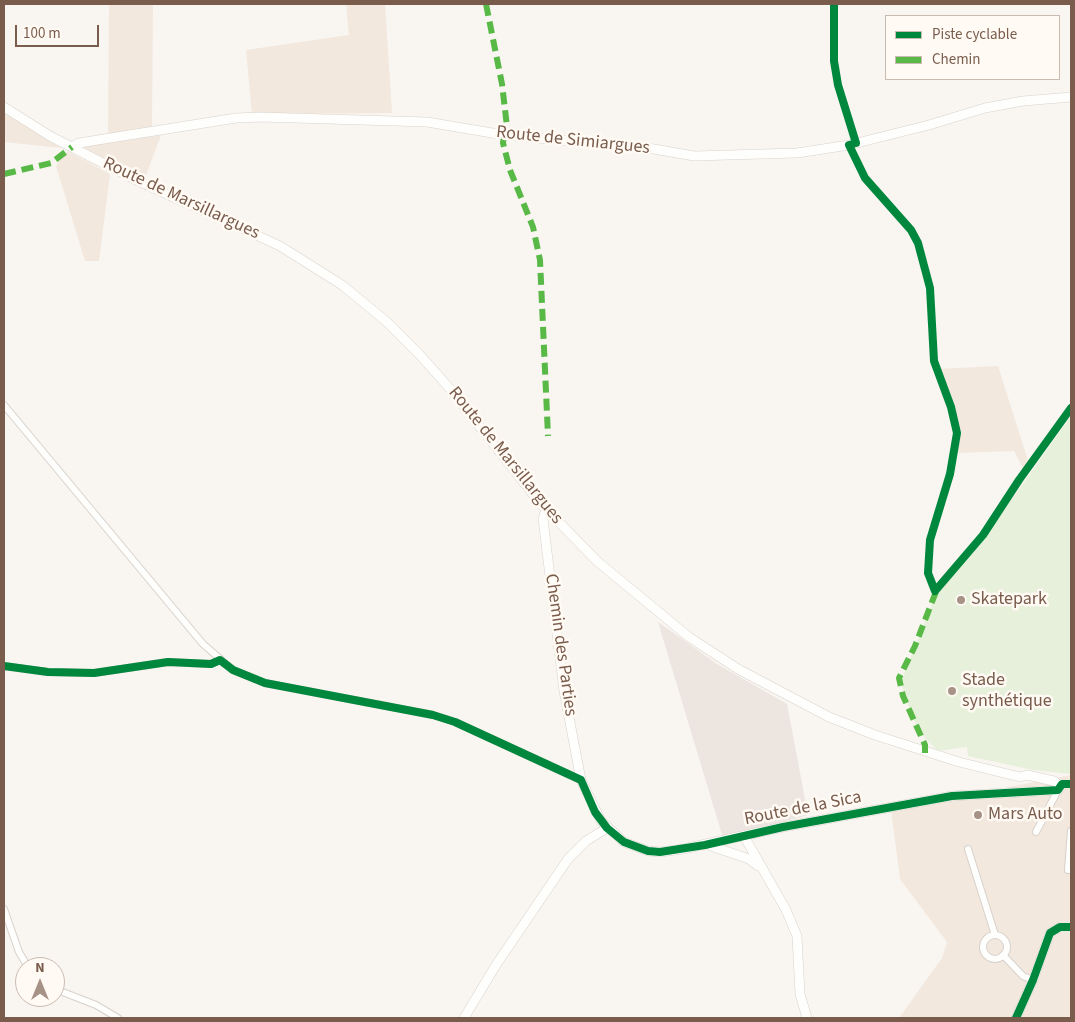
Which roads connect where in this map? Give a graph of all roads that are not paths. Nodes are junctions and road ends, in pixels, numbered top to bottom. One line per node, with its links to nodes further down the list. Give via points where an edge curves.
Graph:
1 (1071, 97): 3 (street, Route de Simiargues, via 985,108 849,145 804,153 694,156 648,148 508,135 414,120 253,117 79,143)
2 (4, 107): 3 (street, Route de Marsillargues)
3 (72, 147): 5 (street, Route de Marsillargues, via 138,181 273,242 342,286 387,322 420,355 452,390)
4 (4, 404): 6 (street, via 203,644)
5 (546, 509): 8 (street, Chemin des Parties, via 543,519 560,663); 9 (street, Route de Marsillargues, via 598,562 654,611 738,669 829,717 875,735 1024,780)
6 (220, 660): 7 (street, via 211,664 168,662 94,673 48,672); 8 (street, via 233,670 265,683 405,709 455,722)
7 (4, 666)
8 (581, 780): 10 (street, Route de la Sica, via 595,812)
9 (1062, 785): 12 (street); 13 (street, Route de la Sica, via 952,796 782,826)
10 (607, 828): 14 (street, Route de la Sica, via 624,842 648,851); 26 (street, via 581,845 568,859)
11 (1071, 831): 17 (street, via 1068,870)
12 (1036, 832)
13 (744, 836): 14 (street, Route de la Sica); 16 (street)
14 (705, 845): 16 (street, via 749,859)
15 (968, 849): 20 (street)
16 (760, 868): 27 (street, via 798,936 800,994)
17 (1071, 870)
18 (4, 909): 22 (street)
19 (1071, 926): 23 (street, via 1060,927 1050,933)
20 (995, 935): 21 (street, via 1007,944); 21 (street, via 985,942 984,950 993,958)
21 (1003, 955): 23 (street, via 1024,976)
22 (22, 957)
23 (1033, 980): 28 (street)
24 (65, 993): 25 (street)
25 (118, 1018)
26 (464, 1018)
27 (807, 1018)
28 (1016, 1018)

